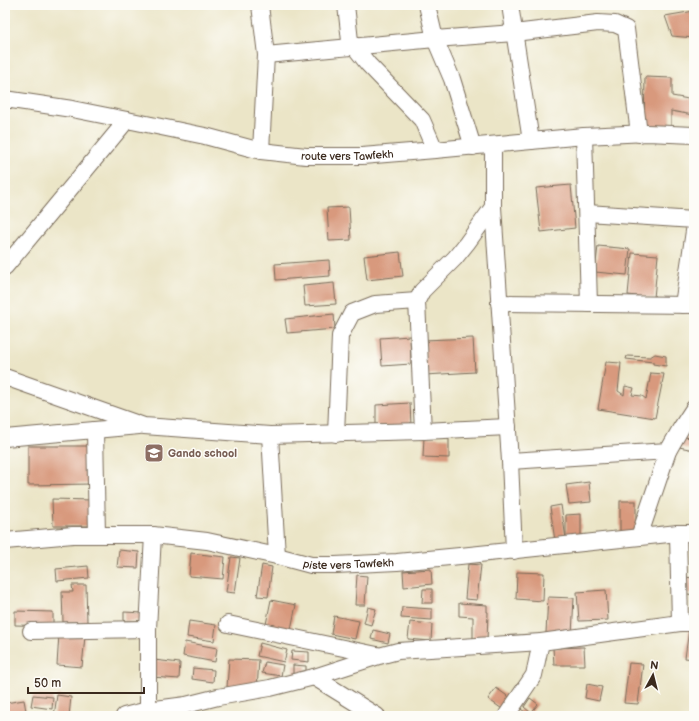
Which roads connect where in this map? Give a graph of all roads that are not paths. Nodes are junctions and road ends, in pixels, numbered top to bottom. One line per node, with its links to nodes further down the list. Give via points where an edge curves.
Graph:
1 (260, 5): 8 (street)
2 (346, 5): 7 (street, via 350,41)
3 (427, 5): 6 (street)
4 (510, 5): 5 (street)
5 (514, 33): 6 (street); 11 (street, via 598,23 614,24 626,29); 14 (street)
6 (435, 39): 7 (street); 16 (street, via 452,79)
7 (355, 47): 8 (street); 17 (street, via 422,120)
8 (266, 55): 18 (street)
9 (5, 99): 10 (street, route vers Tawfekh)
10 (127, 120): 18 (street, route vers Tawfekh); 23 (street)
11 (639, 134): 12 (street, route vers Tawfekh); 13 (street, route vers Tawfekh)
12 (694, 135)
13 (584, 136): 14 (street, route vers Tawfekh); 20 (street)
14 (531, 141): 15 (street, route vers Tawfekh)
15 (493, 145): 16 (street, route vers Tawfekh); 19 (street)
16 (473, 147): 17 (street, route vers Tawfekh)
17 (435, 150): 18 (street, route vers Tawfekh, via 362,156 306,156)
18 (261, 151)
19 (493, 208): 24 (street, via 455,258 422,291); 25 (street)
20 (587, 214): 21 (street); 26 (street)
21 (694, 220)
22 (694, 230): 27 (street)
23 (5, 266)
24 (417, 301): 34 (street); 35 (street, via 375,304 352,313 340,336)
25 (500, 303): 26 (street); 31 (street)
26 (589, 304): 27 (street)
27 (689, 305)
28 (5, 377): 30 (street)
29 (694, 408): 33 (street)
30 (144, 426): 32 (street); 36 (street)
31 (508, 427): 34 (street); 39 (street)
32 (95, 430): 37 (street); 42 (street)
33 (688, 430): 38 (street)
34 (423, 431): 35 (street)
35 (336, 434): 36 (street)
36 (270, 435): 47 (street)
37 (5, 438)
38 (668, 451): 39 (street); 44 (street)
39 (510, 461): 46 (street)
40 (678, 533): 41 (street, piste vers Tawfekh); 44 (street, piste vers Tawfekh); 48 (street)
41 (694, 533)
42 (97, 535): 43 (street, piste vers Tawfekh); 45 (street, piste vers Tawfekh)
43 (152, 535): 47 (street, piste vers Tawfekh, via 207,541); 50 (street)
44 (639, 537): 46 (street, piste vers Tawfekh)
45 (5, 541)
46 (514, 551): 47 (street, piste vers Tawfekh, via 335,565 311,565)
47 (277, 556)
48 (687, 623): 52 (street)
49 (228, 624): 53 (street)
50 (148, 629): 51 (street); 55 (street)
51 (31, 631)
52 (541, 642): 53 (street, via 398,651); 59 (street, via 534,675)
53 (379, 656): 54 (street)
54 (314, 677): 56 (street, via 218,697); 58 (street)
55 (148, 710): 56 (street); 57 (street)
56 (186, 710)
57 (124, 716)
58 (377, 716)
59 (506, 716)

